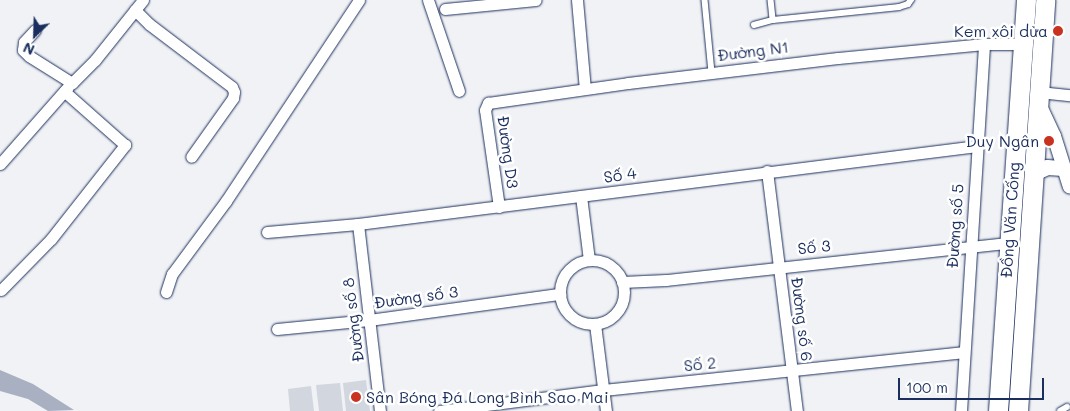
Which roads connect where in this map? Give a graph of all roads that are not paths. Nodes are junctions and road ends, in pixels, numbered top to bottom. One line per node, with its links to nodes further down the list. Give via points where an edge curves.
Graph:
1 (142, 0): 12 (street)
2 (359, 0): 42 (street, via 226,201 172,274)
3 (428, 0): 21 (street)
4 (536, 0): 11 (street)
5 (577, 0): 20 (street)
6 (705, 0): 18 (lane)
7 (771, 0): 13 (lane)
8 (911, 0): 13 (lane, via 899,7)
9 (1026, 0): 17 (highway, Đồng Văn Cống)
10 (1045, 0): 23 (highway, Đồng Văn Cống)
11 (445, 9)
12 (135, 10): 19 (street, via 95,60); 26 (street, via 232,87 234,92)
13 (773, 20): 14 (lane)
14 (754, 25)
15 (35, 30): 19 (street, via 24,42 23,50)
16 (984, 44): 17 (street, Đường N1); 18 (street, Đường N1); 25 (street, Đường số 5)
17 (1023, 44): 36 (highway, Đồng Văn Cống)
18 (712, 72): 20 (street, Đường N1)
19 (68, 87): 27 (street); 41 (street, via 126,145 51,240)
20 (585, 89): 24 (street, Đường N1)
21 (460, 91)
22 (1070, 95): 23 (street)
23 (1039, 98): 28 (street); 30 (highway, Đồng Văn Cống)
24 (488, 103): 33 (street, Đường D3, via 485,110)
25 (977, 146): 29 (street, Số 4); 37 (street, Đường số 5)
26 (191, 157)
27 (0, 164)
28 (1063, 168): 30 (main road, via 1047,167); 31 (street)
29 (767, 171): 32 (street, Số 4); 39 (street, Đường số 6)
30 (1034, 172): 57 (highway, Đồng Văn Cống)
31 (1070, 187)
32 (581, 196): 33 (street, Số 4); 38 (street)
33 (499, 206): 34 (street, Số 4)
34 (358, 224): 35 (street, Số 4); 44 (street, Đường số 8)
35 (267, 232)
36 (1009, 243): 37 (street, Số 3); 56 (highway, Đồng Văn Cống)
37 (970, 247): 39 (street, Số 3); 47 (street, Đường số 5)
38 (589, 260): 40 (street, via 603,262 615,270); 43 (street, via 568,271 560,286)
39 (780, 267): 40 (street, Số 3); 48 (street, Đường số 6)
40 (622, 282): 45 (street, via 622,305 616,314)
41 (1, 290)
42 (166, 292)
43 (560, 294): 44 (street, Đường số 3); 45 (street, via 562,304 572,316)
44 (369, 320): 46 (street, Đường số 3); 51 (street, Đường số 8)
45 (595, 324): 49 (street)
46 (277, 330)
47 (964, 352): 48 (street, Số 2); 55 (street, Đường số 5)
48 (792, 370): 49 (street, Số 2); 54 (street, Đường số 6)
49 (604, 390): 52 (street, Số 2); 53 (street)
50 (1067, 407): 58 (lane)
51 (380, 411)
52 (439, 411)
53 (606, 411)
54 (796, 411)
55 (961, 411)
56 (998, 411)
57 (1018, 411)
58 (1060, 411)

